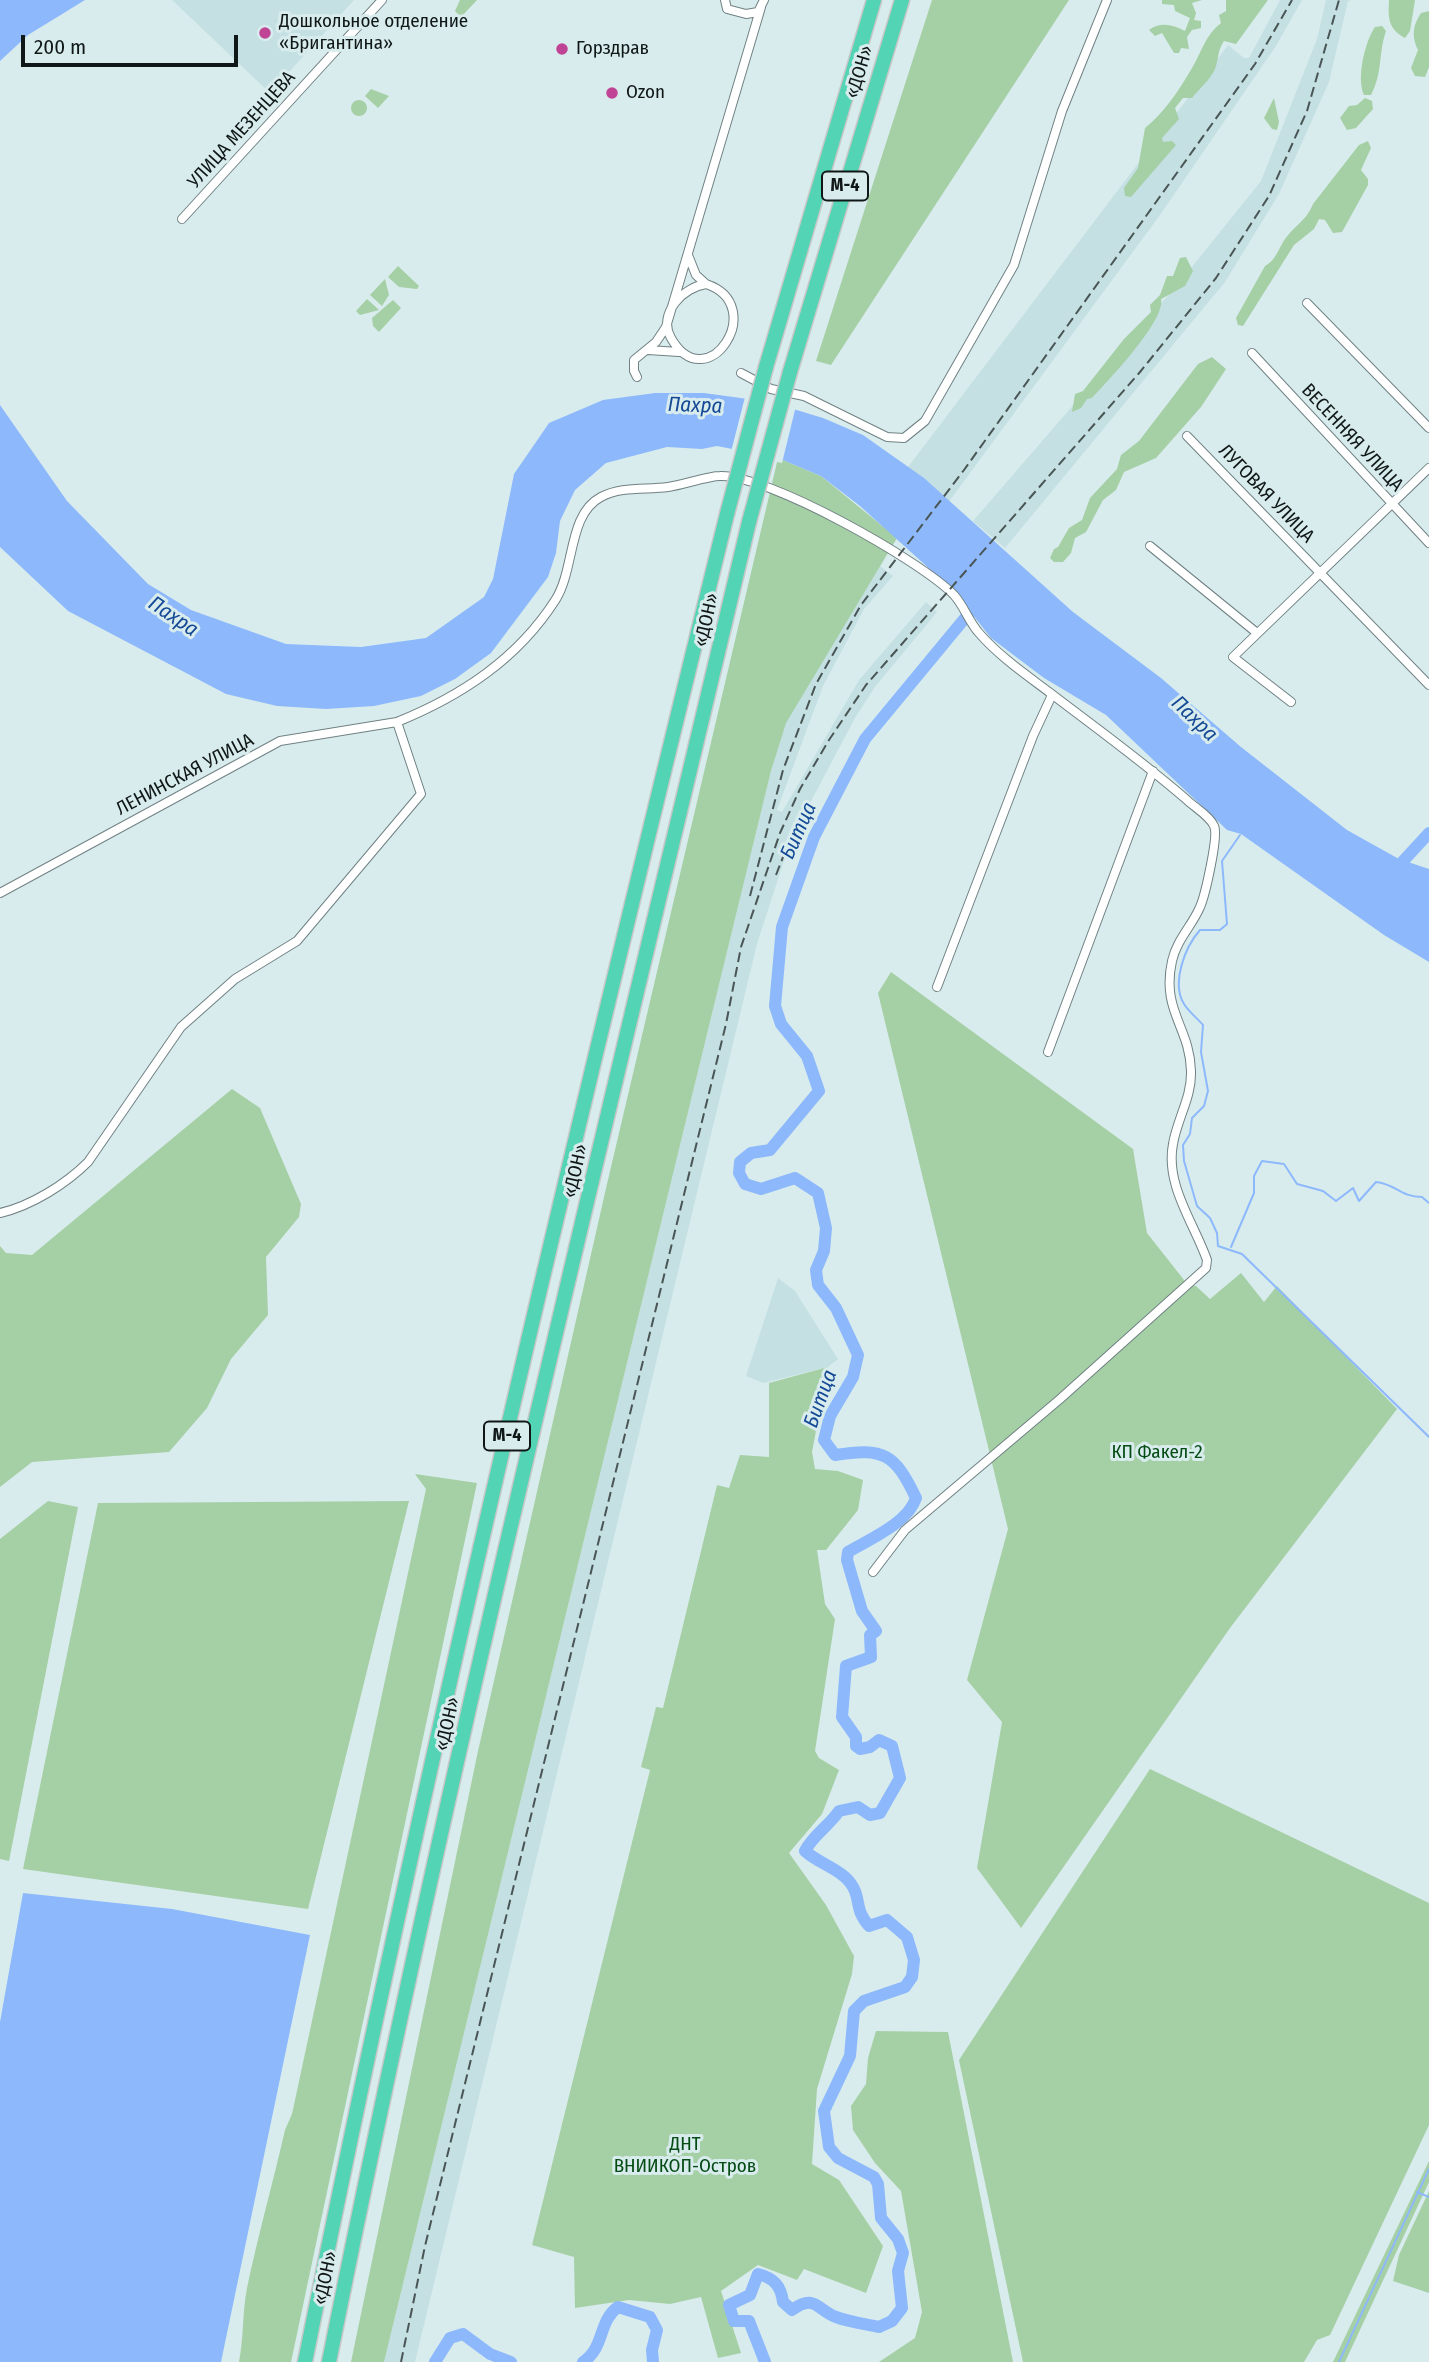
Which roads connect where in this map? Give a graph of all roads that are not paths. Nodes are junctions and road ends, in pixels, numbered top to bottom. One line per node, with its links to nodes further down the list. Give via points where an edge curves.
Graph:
1 (382, 0): 7 (street, УЛИЦА МЕЗЕНЦЕВА)
2 (725, 0): 6 (street, via 727,9 746,14 758,12)
3 (874, 0): 35 (highway, «ДОН» / М-4, bridge, via 727,514 500,1469 377,2015)
4 (902, 0): 36 (highway, «ДОН» / М-4, bridge, via 750,522 522,1484)
5 (1107, 0): 15 (street, via 1062,111 1014,265 925,421 904,438 887,437 804,396 771,390)
6 (763, 3): 8 (street)
7 (182, 219)
8 (688, 254): 9 (street, via 696,275); 11 (street)
9 (706, 284): 11 (street, via 692,286); 13 (street, via 726,294 733,332 710,358 693,359)
10 (1307, 303): 17 (street)
11 (671, 310): 12 (street, via 666,327); 13 (street, via 668,333)
12 (648, 350): 13 (street); 16 (street, via 634,360)
13 (679, 352)
14 (1252, 353): 20 (street, ВЕСЕННЯЯ УЛИЦА)
15 (741, 373)
16 (638, 377)
17 (1429, 428)
18 (1188, 436): 23 (street, ЛУГОВАЯ УЛИЦА)
19 (1429, 468): 20 (street)
20 (1393, 505): 21 (street, ВЕСЕННЯЯ УЛИЦА); 23 (street)
21 (1429, 543)
22 (1150, 546): 24 (street)
23 (1321, 574): 24 (street); 25 (street, ЛУГОВАЯ УЛИЦА)
24 (1257, 633): 27 (street, via 1233,657)
25 (1429, 685)
26 (1052, 695): 28 (street, ЛЕНИНСКАЯ УЛИЦА, via 995,650 967,618 957,598 911,561 802,501 751,480 717,475 695,484 631,489 600,497 580,519 572,562 557,597 509,656 439,705); 29 (street, ЛЕНИНСКАЯ УЛИЦА); 31 (street)
27 (1291, 702)
28 (397, 722): 30 (street, ЛЕНИНСКАЯ УЛИЦА, via 280,741); 33 (street, via 421,793 383,843 297,942 235,979 181,1027 74,1177)
29 (1153, 771): 32 (street); 34 (street, ЛЕНИНСКАЯ УЛИЦА, via 1214,825 1217,839 1203,898 1178,943 1167,988 1191,1069 1190,1088 1172,1144 1172,1162 1206,1268 905,1530)
30 (0, 893)
31 (937, 988)
32 (1048, 1052)
33 (0, 1213)
34 (873, 1572)
35 (305, 2362)
36 (329, 2362)

